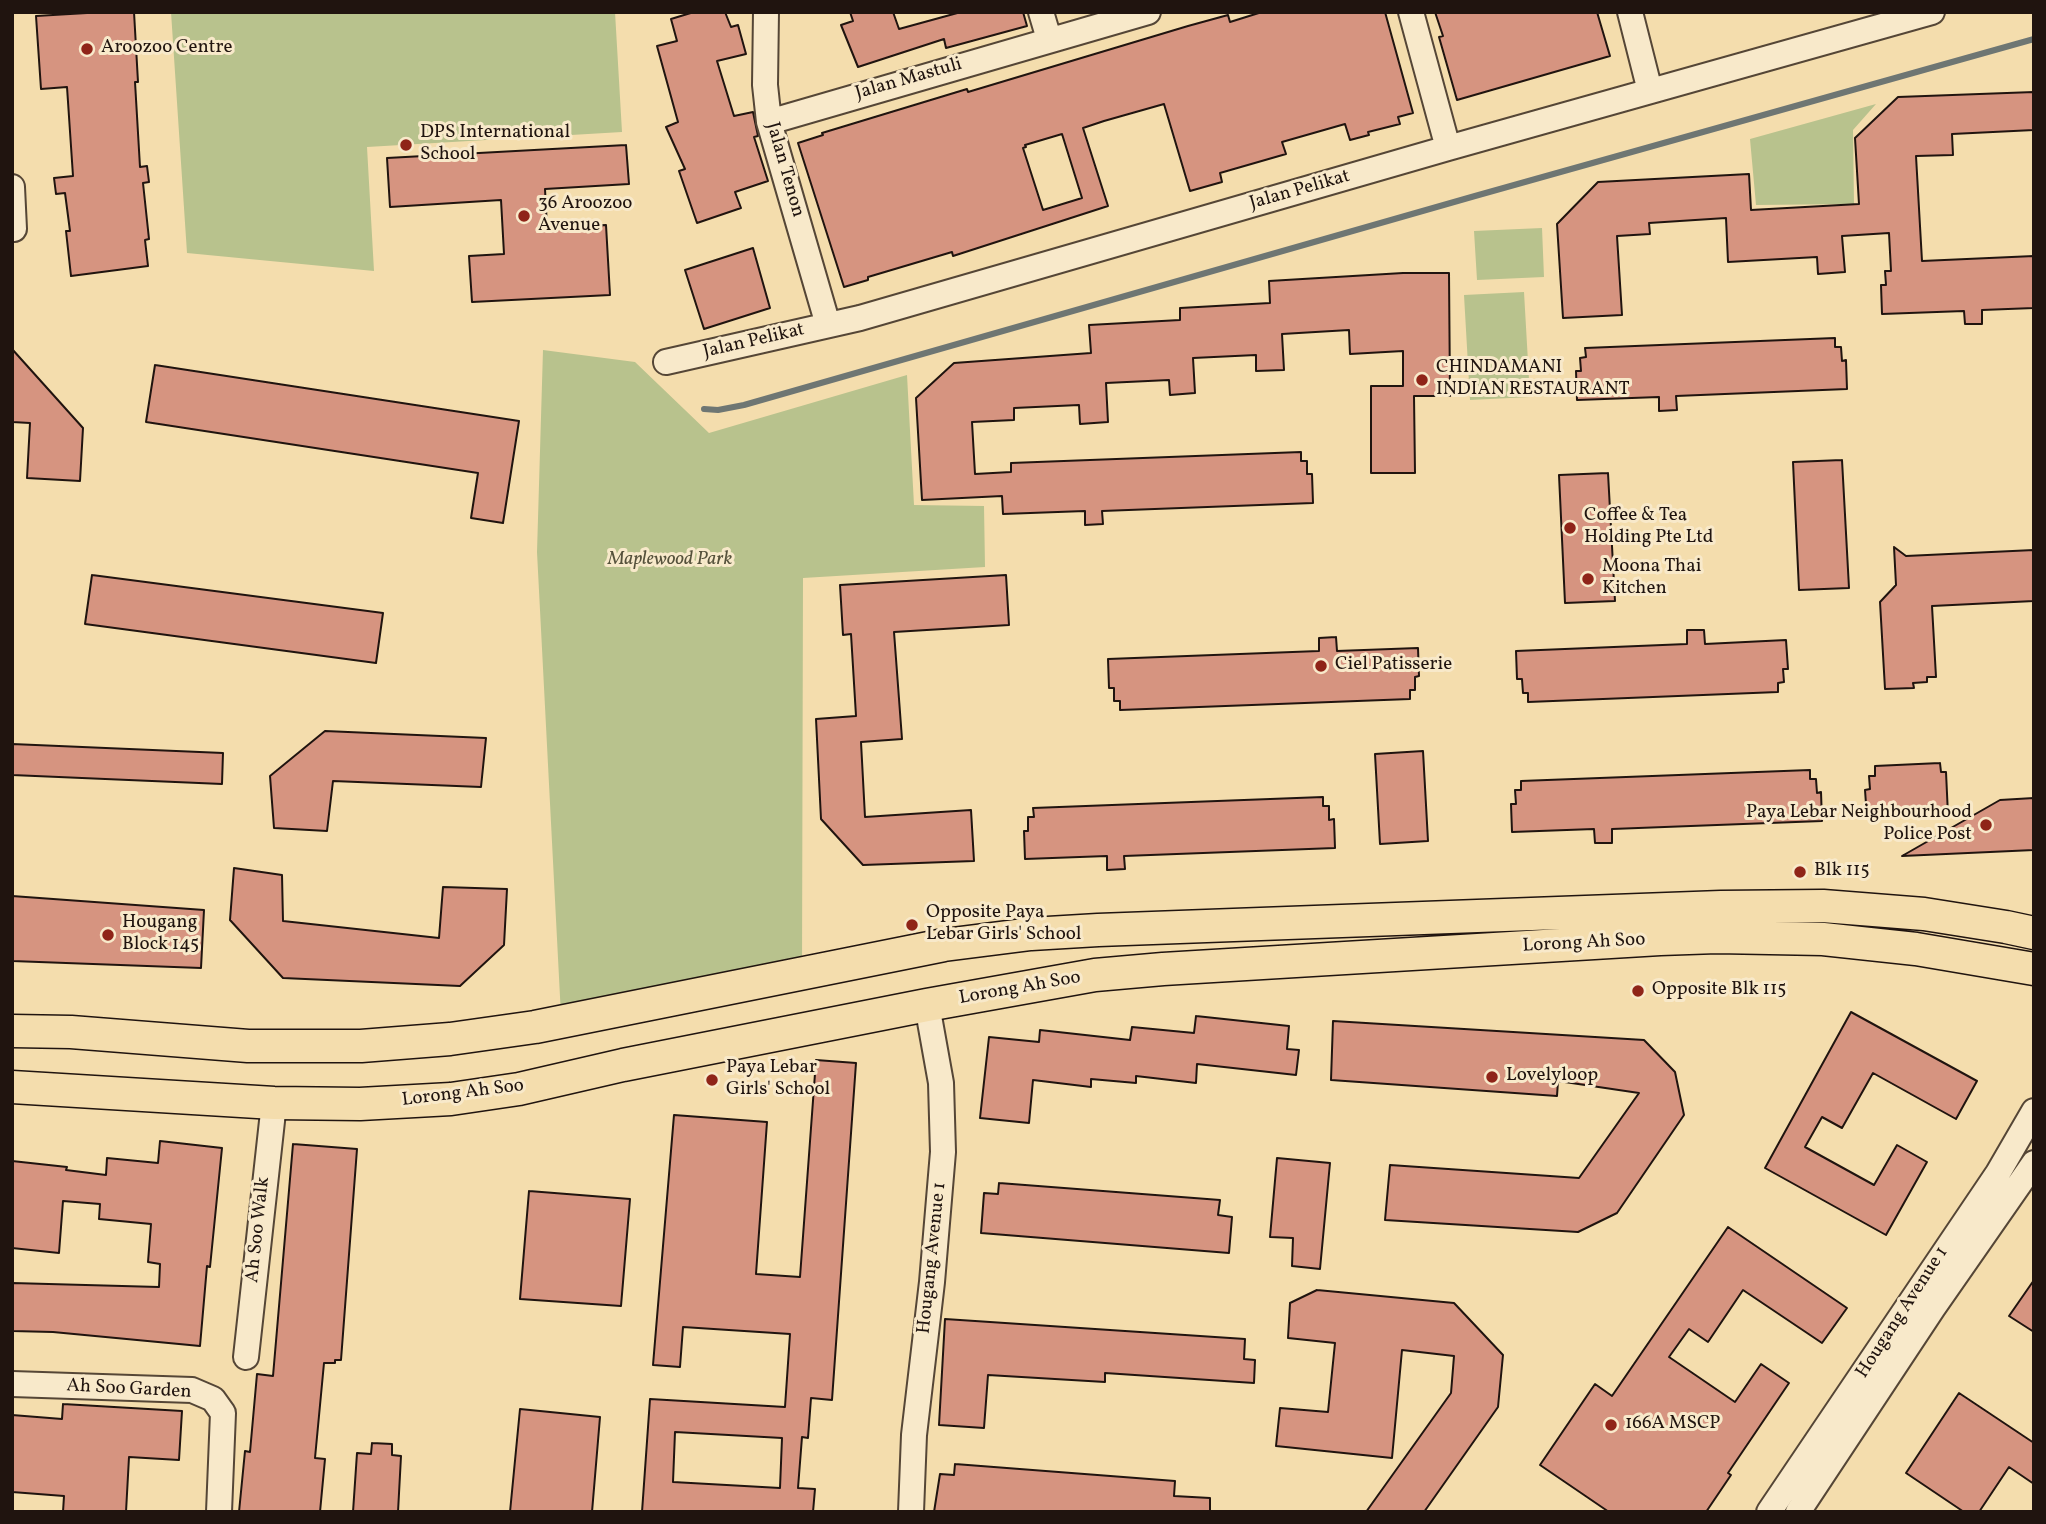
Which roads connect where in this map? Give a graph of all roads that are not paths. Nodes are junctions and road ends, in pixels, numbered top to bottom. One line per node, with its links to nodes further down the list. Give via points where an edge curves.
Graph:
1 (766, 12): 9 (street, Jalan Tenon)
2 (1041, 12): 7 (street)
3 (1148, 12): 7 (street, Jalan Mastuli)
4 (1411, 12): 10 (street)
5 (1630, 12): 8 (street)
6 (1932, 12): 8 (street, Jalan Pelikat)
7 (1049, 39): 9 (street, Jalan Mastuli)
8 (1650, 91): 10 (street, Jalan Pelikat)
9 (769, 122): 13 (street, Jalan Tenon)
10 (1448, 148): 13 (street, Jalan Pelikat)
11 (12, 187): 12 (street)
12 (15, 229)
13 (828, 324): 14 (street, Jalan Pelikat)
14 (666, 362)
15 (1157, 927): 16 (main road, Lorong Ah Soo, via 1823,906 1924,915); 18 (main road, via 1180,934 1188,943 1184,958); 21 (main road, Lorong Ah Soo, via 1031,934 944,945 535,1027 450,1039 361,1046 248,1046)
16 (2034, 933)
17 (2021, 967): 18 (main road, Lorong Ah Soo, via 1916,948 1823,939 1717,937); 19 (main road)
18 (1163, 969): 20 (main road, Lorong Ah Soo, via 1095,975)
19 (2034, 990)
20 (927, 1005): 23 (main road, Lorong Ah Soo, via 519,1089 451,1099); 29 (street, Hougang Avenue 1, via 941,1083 943,1152 914,1435)
21 (12, 1031)
22 (12, 1087): 23 (main road, Lorong Ah Soo)
23 (274, 1103): 26 (street, Ah Soo Walk)
24 (2034, 1111): 30 (street, Hougang Avenue 1, via 1998,1172)
25 (2034, 1163): 31 (street, Hougang Avenue 1)
26 (246, 1357)
27 (12, 1384): 28 (street, Ah Soo Garden, via 192,1390 213,1399 223,1413)
28 (219, 1512)
29 (911, 1512)
30 (1769, 1512)
31 (1798, 1512)

